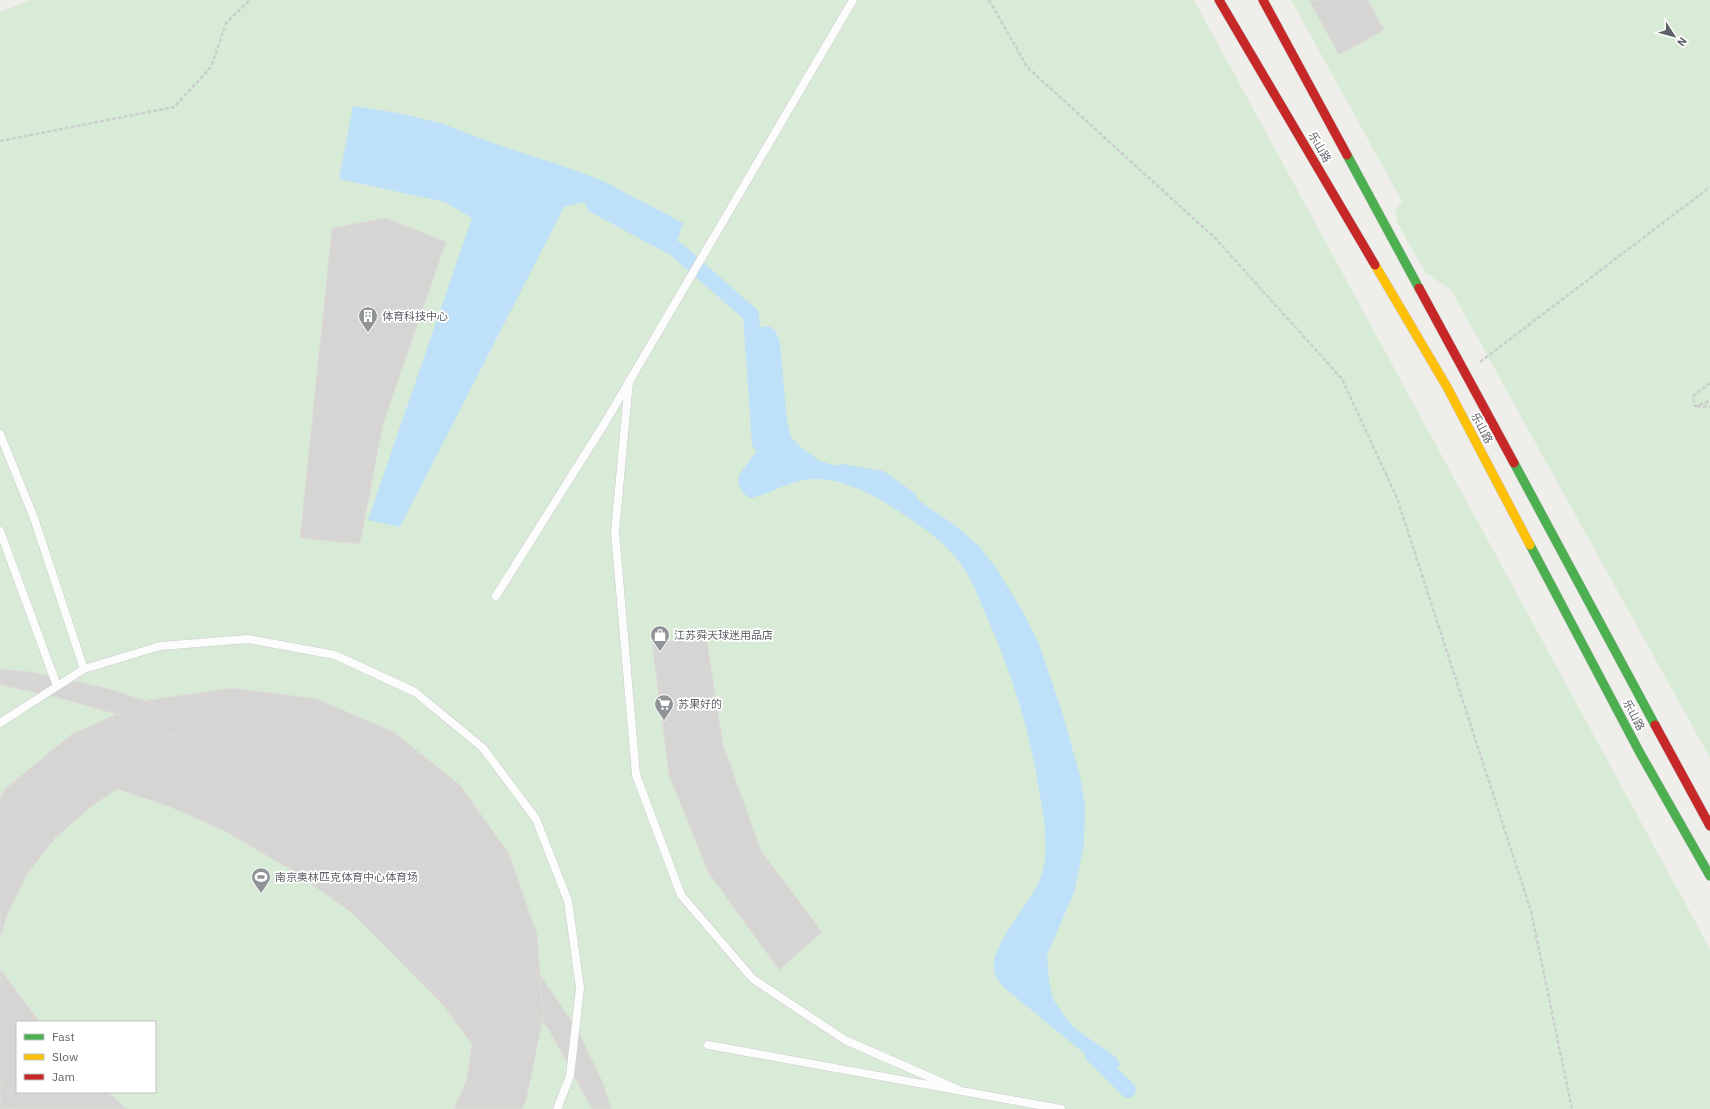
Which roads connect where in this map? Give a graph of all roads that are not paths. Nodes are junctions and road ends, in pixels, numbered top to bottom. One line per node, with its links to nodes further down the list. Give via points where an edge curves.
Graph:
1 (853, 0): 4 (lane)
2 (1219, 0): 12 (street, 乐山路, via 1447,388 1640,753)
3 (1263, 0): 11 (street, 乐山路)
4 (629, 381): 7 (lane); 14 (lane, via 615,532 636,775 682,895 753,979 845,1040)
5 (0, 434): 8 (lane, via 34,518)
6 (0, 531): 9 (lane)
7 (496, 596)
8 (84, 669): 9 (lane); 15 (lane, via 160,646 248,639 335,655 415,692 483,748 536,819 568,901 580,988 570,1076)
9 (57, 686): 10 (lane)
10 (0, 723)
11 (1710, 826)
12 (1710, 876)
13 (708, 1045): 14 (lane)
14 (959, 1090): 16 (lane)
15 (557, 1109)
16 (1061, 1109)

